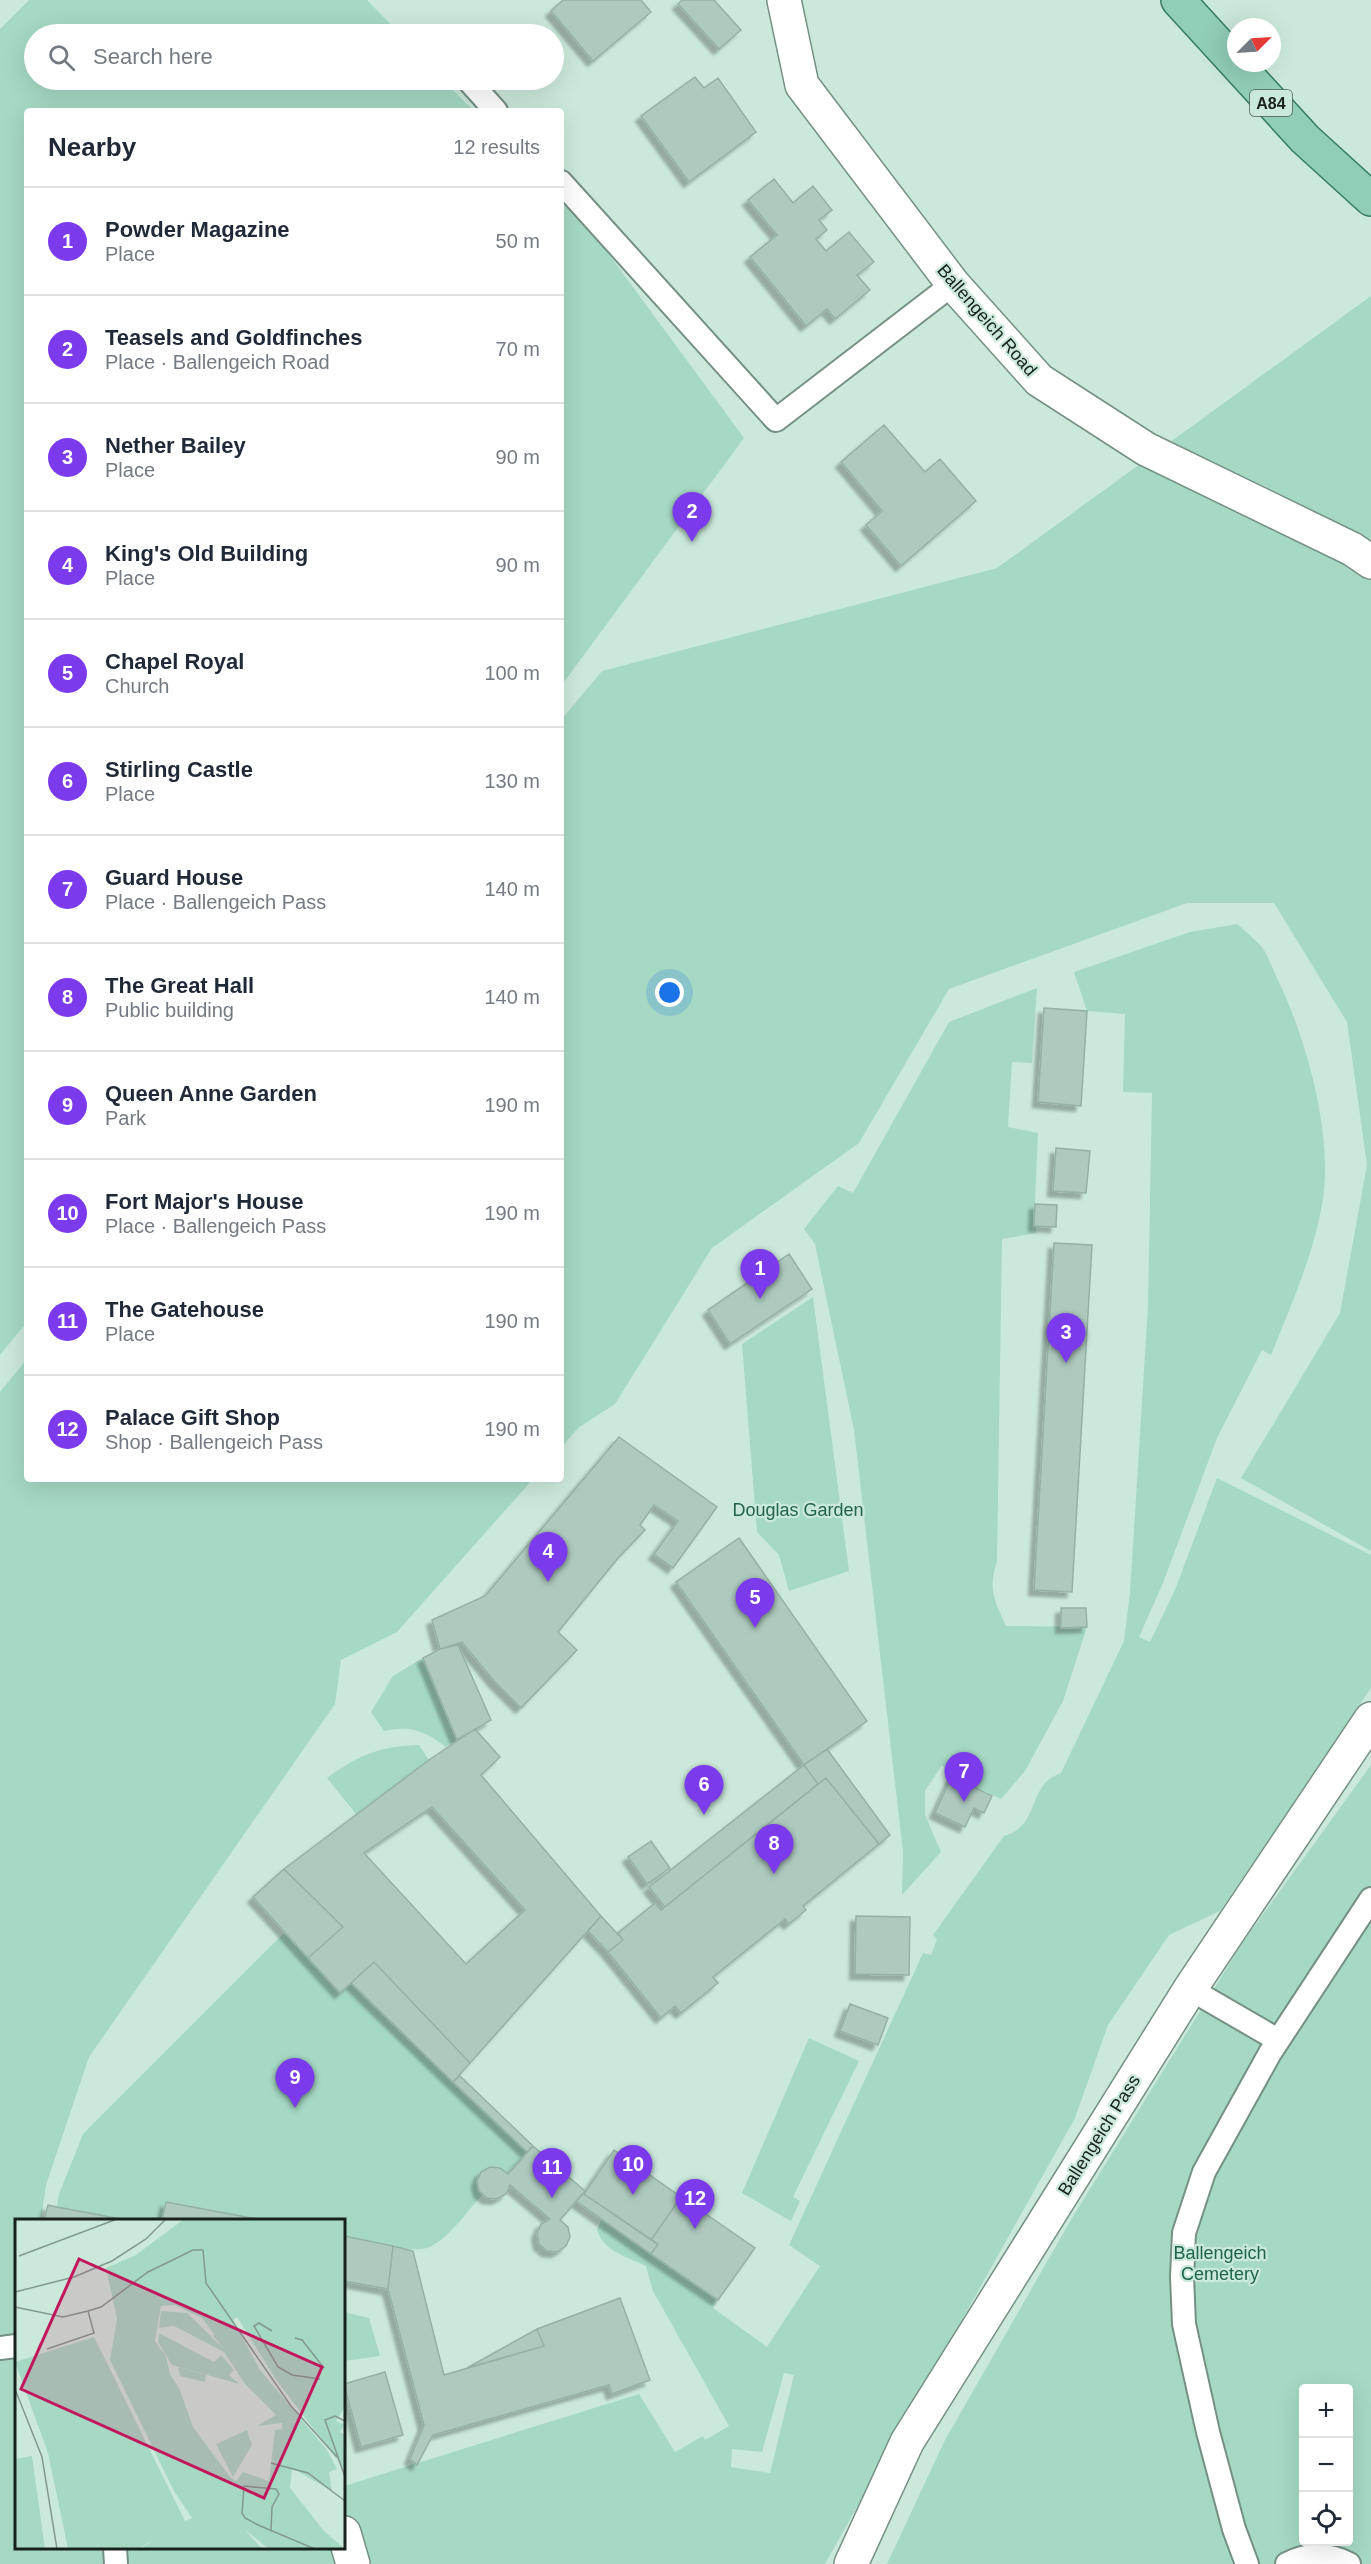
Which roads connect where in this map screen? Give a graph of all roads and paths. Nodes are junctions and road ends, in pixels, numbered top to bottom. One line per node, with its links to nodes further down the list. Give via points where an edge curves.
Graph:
1 (784, 0): 7 (street, Ballengeich Road, via 802,85)
2 (1178, 0): 6 (main road, A84, via 1305,139)
3 (477, 90): 4 (lane)
4 (493, 108)
5 (564, 185): 7 (lane, via 776,420)
6 (1371, 199)
7 (953, 284): 8 (street, Ballengeich Road, via 1040,380 1146,449 1352,549)
8 (1371, 562)
9 (1371, 1719): 11 (street, Ballengeich Pass)
10 (1371, 1899): 12 (lane)
11 (1190, 1989): 12 (lane); 19 (street, Ballengeich Pass, via 908,2442)
12 (1278, 2040): 20 (lane, via 1204,2172 1185,2233 1182,2266 1184,2324 1208,2432)
13 (15, 2346): 14 (lane)
14 (0, 2348)
15 (345, 2536): 18 (street)
16 (115, 2549): 17 (lane)
17 (116, 2564)
18 (353, 2564)
19 (851, 2564)
20 (1246, 2564)
21 (1287, 2564): 22 (lane, via 1313,2555)
22 (1348, 2564)

